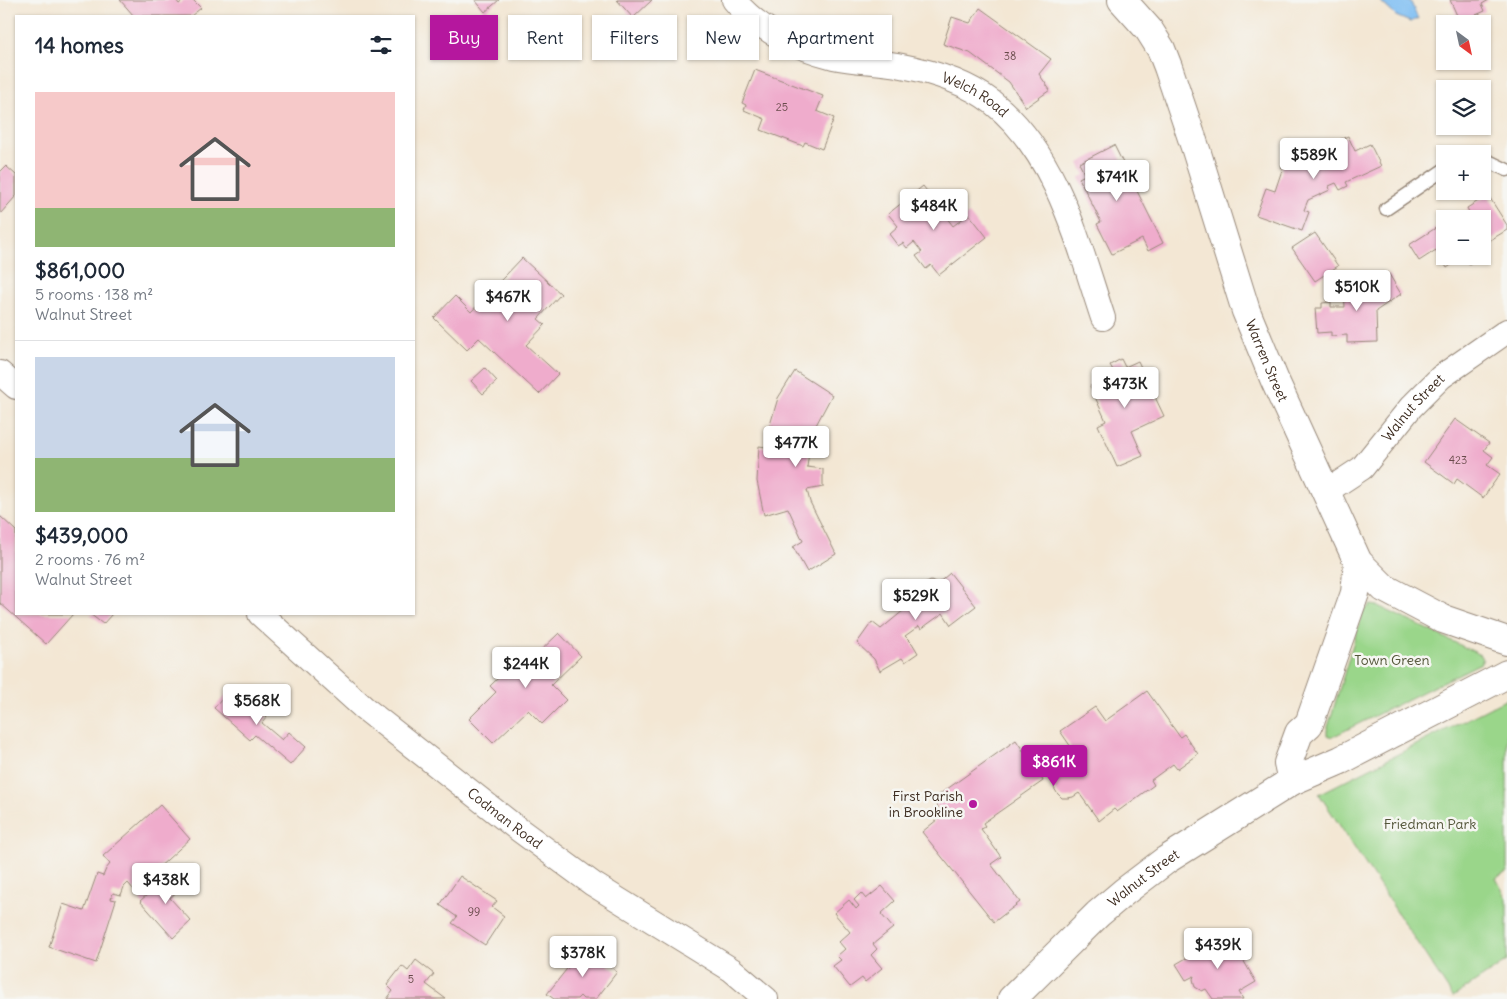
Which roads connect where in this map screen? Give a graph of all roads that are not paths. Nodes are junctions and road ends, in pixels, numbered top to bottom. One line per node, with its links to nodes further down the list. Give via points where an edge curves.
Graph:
1 (734, 0): 7 (street, Welch Road, via 760,25 802,46 834,57 935,74 966,86 994,103 1028,141 1053,180 1072,223)
2 (1125, 1): 11 (street, Warren Street, via 1161,50 1246,311)
3 (1491, 162): 4 (lane)
4 (1507, 170)
5 (1436, 175): 6 (lane)
6 (1386, 209)
7 (1103, 318)
8 (1507, 331): 11 (street, Walnut Street, via 1441,377 1399,421 1362,468)
9 (0, 373): 10 (street)
10 (15, 386)
11 (1327, 491): 12 (street, Warren Street)
12 (1358, 562): 14 (street, Warren Street, via 1384,588 1444,619); 16 (street, via 1355,593 1309,724 1298,733 1288,763)
13 (261, 615): 17 (street, Codman Road, via 364,708 514,826 593,884 732,970)
14 (1507, 641)
15 (1507, 674): 16 (street, Walnut Street, via 1342,760)
16 (1292, 781): 18 (street, Walnut Street, via 1166,860 1124,892)
17 (766, 999)
18 (1012, 999)

